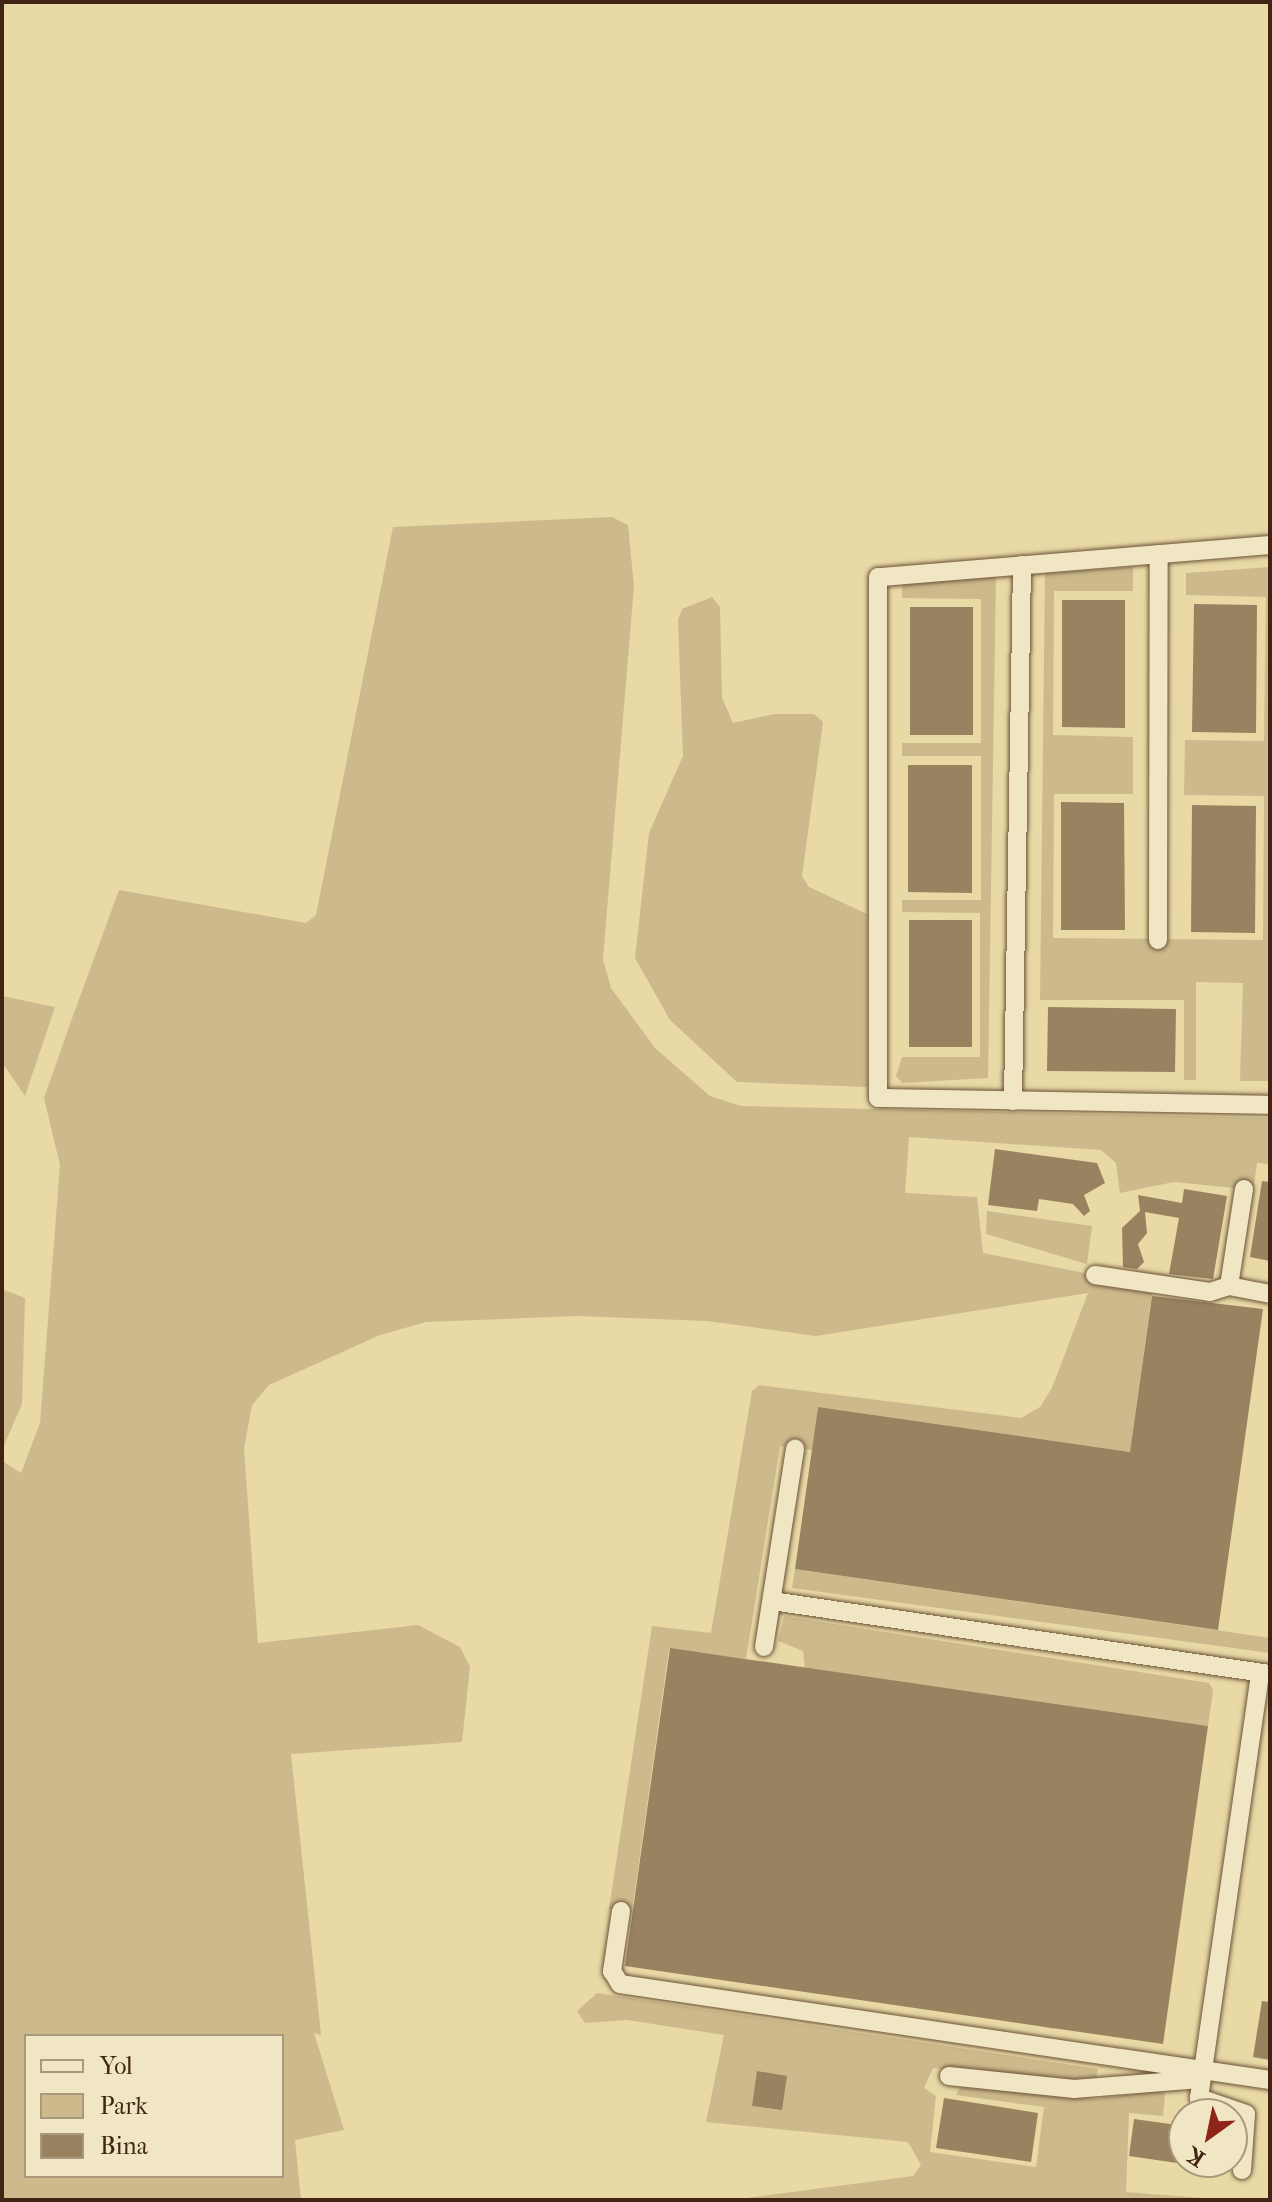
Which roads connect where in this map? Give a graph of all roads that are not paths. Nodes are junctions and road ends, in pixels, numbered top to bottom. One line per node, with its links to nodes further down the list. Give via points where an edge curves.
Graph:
1 (1270, 545): 2 (street)
2 (1159, 554): 3 (street); 4 (street)
3 (1022, 565): 5 (street); 5 (street, via 878,577 878,1098)
4 (1158, 940)
5 (1013, 1101): 6 (street)
6 (1270, 1105)
7 (1244, 1189): 9 (street)
8 (1095, 1275): 9 (street, via 1210,1292)
9 (1229, 1286): 10 (street)
10 (1270, 1294)
11 (795, 1448): 12 (street)
12 (772, 1601): 13 (street); 14 (street)
13 (764, 1647)
14 (1265, 1673): 16 (street)
15 (621, 1911): 16 (street, via 612,1971 620,1984)
16 (1202, 2075): 17 (street, via 1074,2089); 18 (street); 19 (street)
17 (949, 2076)
18 (1270, 2080)
19 (1199, 2098)

